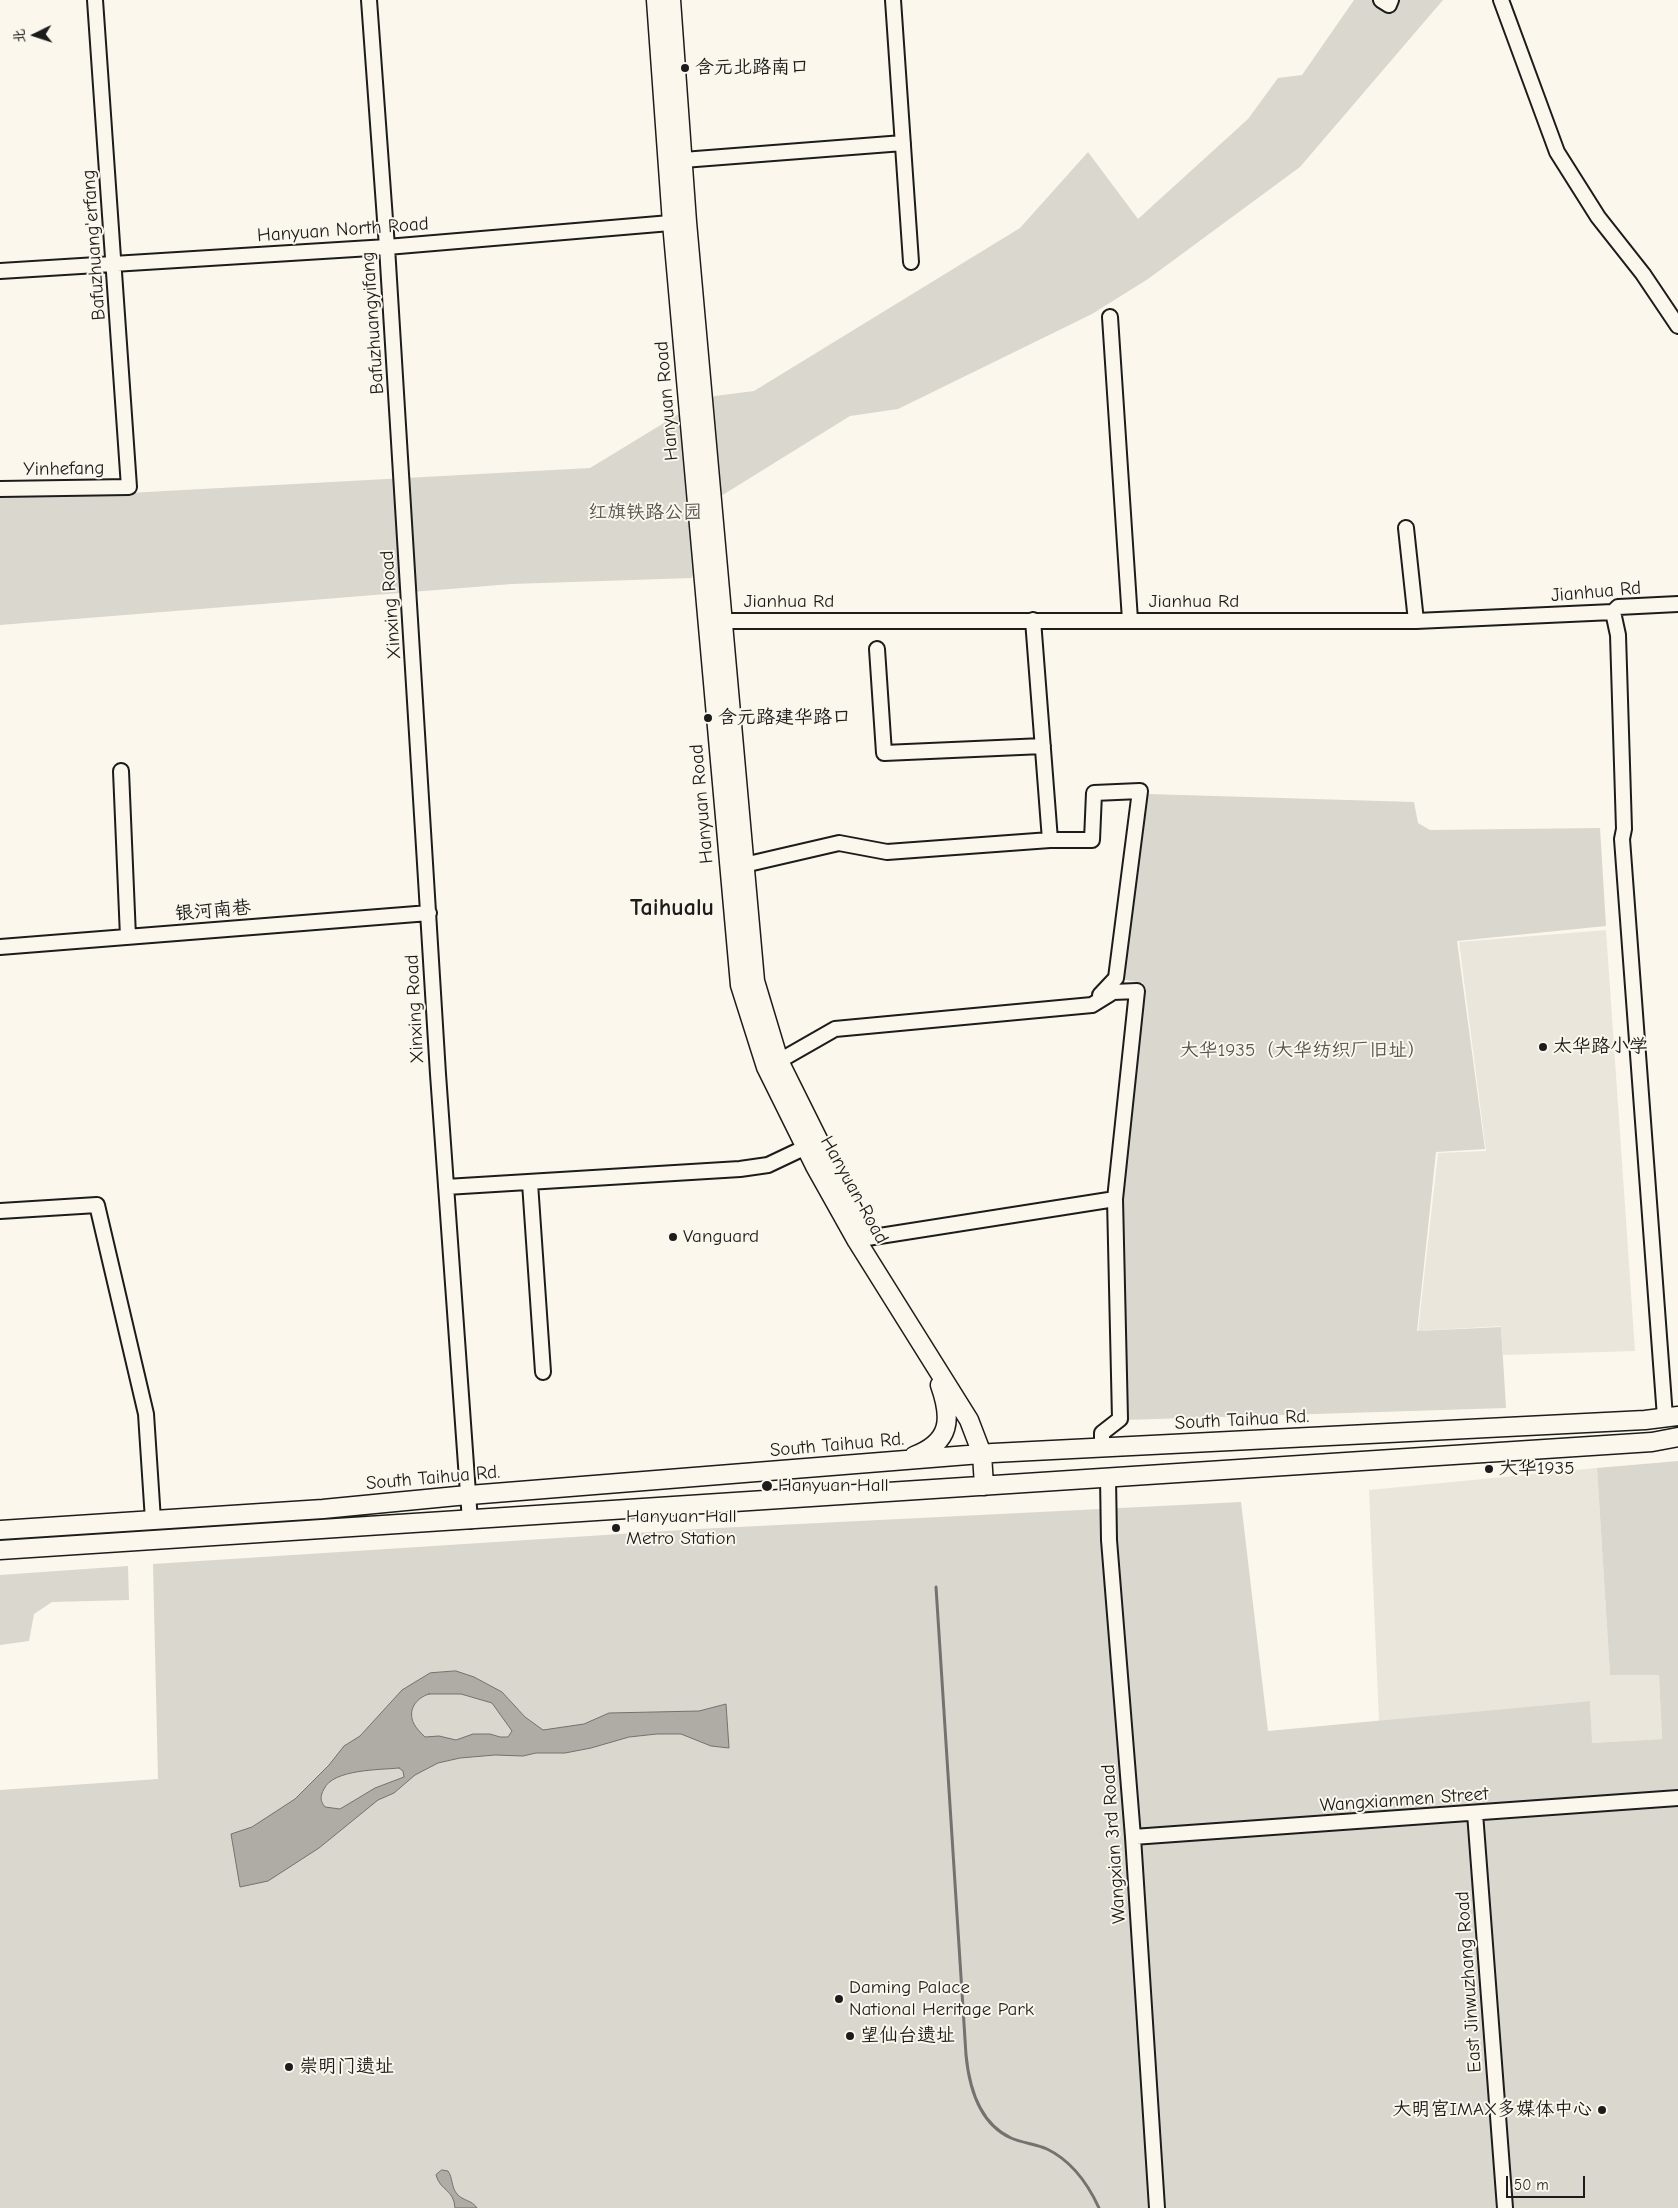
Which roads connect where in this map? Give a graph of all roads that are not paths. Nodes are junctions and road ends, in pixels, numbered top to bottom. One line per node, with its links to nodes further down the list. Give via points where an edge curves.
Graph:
1 (95, 0): 14 (street, Bafuzhuang'erfang)
2 (369, 0): 12 (street, Bafuzhuangyifang)
3 (656, 0): 11 (main road, Hanyuan Road)
4 (671, 0): 10 (main road, Hanyuan Road)
5 (893, 0): 9 (street)
6 (1381, 0): 7 (street, via 1389,5)
7 (1391, 0)
8 (1501, 0): 17 (street, via 1557,152 1598,218)
9 (903, 143): 10 (street); 13 (street)
10 (683, 160): 11 (main road, Hanyuan Road)
11 (680, 222): 12 (street, Hanyuan North Road); 24 (main road, Hanyuan Road)
12 (387, 247): 14 (street, Hanyuan North Road); 20 (street, Bafuzhuangyifang)
13 (911, 262)
14 (114, 264): 15 (street, Hanyuan North Road); 18 (street, Bafuzhuang'erfang)
15 (0, 271)
16 (1110, 317): 26 (street)
17 (1678, 326)
18 (129, 487): 19 (street, Yinhefang)
19 (0, 489)
20 (403, 495): 33 (street, Xinxing Road)
21 (1406, 528): 27 (street)
22 (1678, 604): 23 (street, Jianhua Rd, via 1618,607)
23 (1613, 612): 27 (street, Jianhua Rd); 46 (street, via 1618,635 1622,849)
24 (716, 620): 25 (street, Jianhua Rd); 32 (main road, Hanyuan Road); 38 (main road, Hanyuan Road, via 740,985 766,1067)
25 (1033, 620): 26 (street, Jianhua Rd); 29 (street)
26 (1130, 620): 27 (street, Jianhua Rd)
27 (1416, 621)
28 (877, 649): 29 (street, via 884,754)
29 (1043, 746): 31 (street)
30 (121, 771): 34 (street)
31 (1050, 840): 32 (street, via 887,852 839,843); 36 (street, via 1092,840 1094,793 1140,791 1116,978)
32 (744, 865): 37 (main road, Hanyuan Road, via 755,980)
33 (429, 913): 34 (street, 银河南巷); 40 (street, Xinxing Road)
34 (128, 937): 35 (street, 银河南巷)
35 (0, 947)
36 (1092, 1004): 37 (street, via 834,1029); 41 (street, via 1113,992 1137,990)
37 (779, 1060): 43 (main road, Hanyuan Road)
38 (806, 1147): 39 (street, via 768,1165); 44 (main road, Hanyuan Road, via 857,1240)
39 (530, 1183): 40 (street); 45 (street)
40 (446, 1187): 55 (street, Xinxing Road)
41 (1115, 1199): 43 (street); 50 (street, via 1120,1419 1102,1433)
42 (0, 1211): 56 (street, via 97,1206 146,1414)
43 (867, 1238): 51 (main road, Hanyuan Road, via 879,1262 978,1414)
44 (929, 1356): 51 (main road, Hanyuan Road); 52 (main road, via 945,1397 948,1423 943,1436 933,1447)
45 (543, 1372)
46 (1671, 1417): 50 (main road, South Taihua Rd.)
47 (1678, 1437): 48 (main road)
48 (1652, 1442): 49 (main road); 53 (main road)
49 (1678, 1443)
50 (1102, 1448): 51 (main road, South Taihua Rd.)
51 (988, 1454): 52 (main road, South Taihua Rd.); 54 (main road, Hanyuan Road)
52 (899, 1462): 55 (main road, South Taihua Rd.)
53 (1108, 1478): 54 (main road); 62 (street, Wangxian 3rd Road, via 1109,1540)
54 (989, 1485): 57 (main road)
55 (468, 1495): 56 (main road, South Taihua Rd.); 57 (street, Xinxing Road)
56 (153, 1520): 58 (main road, South Taihua Rd.)
57 (470, 1521): 59 (main road)
58 (0, 1530)
59 (0, 1550)
60 (1678, 1798): 61 (street, Wangxianmen Street)
61 (1475, 1814): 62 (street, Wangxianmen Street); 64 (street, East Jinwuzhang Road)
62 (1133, 1837): 63 (street, Wangxian 3rd Road)
63 (1157, 2208)
64 (1505, 2208)

